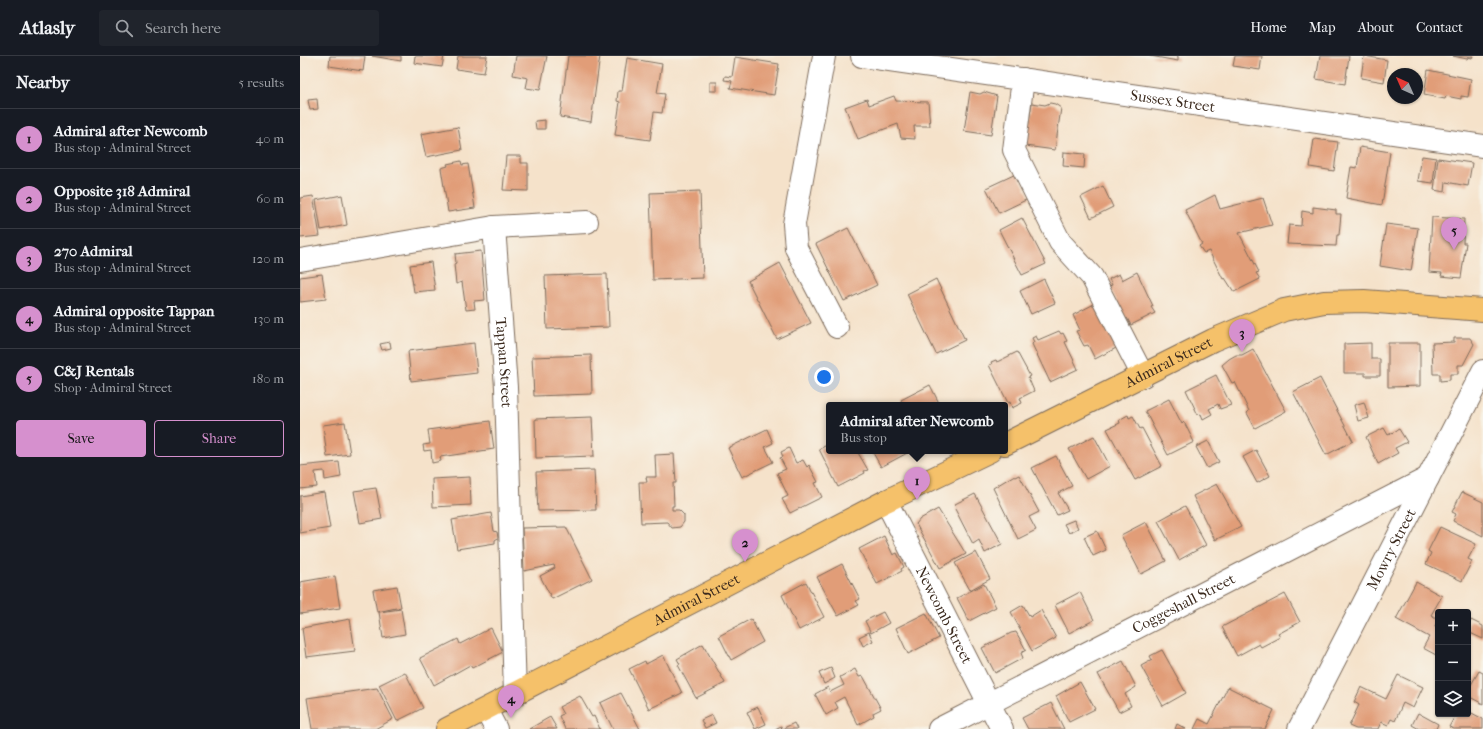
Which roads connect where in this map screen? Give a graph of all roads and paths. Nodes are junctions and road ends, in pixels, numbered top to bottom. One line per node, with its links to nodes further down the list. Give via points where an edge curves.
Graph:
1 (824, 56): 9 (street, via 794,224 796,248)
2 (862, 56): 3 (street, Sussex Street)
3 (1023, 79): 4 (street, Sussex Street); 11 (street, via 1014,150 1060,242 1092,277)
4 (1483, 146)
5 (587, 222): 6 (street)
6 (494, 227): 7 (street); 16 (street, Tappan Street, via 506,387)
7 (300, 260)
8 (1483, 310): 11 (main road, Admiral Street, via 1364,301 1324,302 1284,310 1213,340)
9 (837, 327)
10 (1483, 370): 14 (street, Mowry Street)
11 (1143, 376): 12 (main road, Admiral Street)
12 (1008, 443)
13 (984, 454): 15 (main road, Admiral Street)
14 (1428, 478): 17 (street, Coggeshall Street); 23 (street, Mowry Street)
15 (886, 501): 16 (main road, Admiral Street); 17 (street, Newcomb Street)
16 (515, 695): 18 (main road, Admiral Street)
17 (990, 703): 21 (street, Coggeshall Street); 22 (street, Newcomb Street)
18 (486, 710): 19 (main road, Admiral Street); 20 (street)
19 (447, 729)
20 (496, 729)
21 (939, 729)
22 (1002, 729)
23 (1299, 729)

